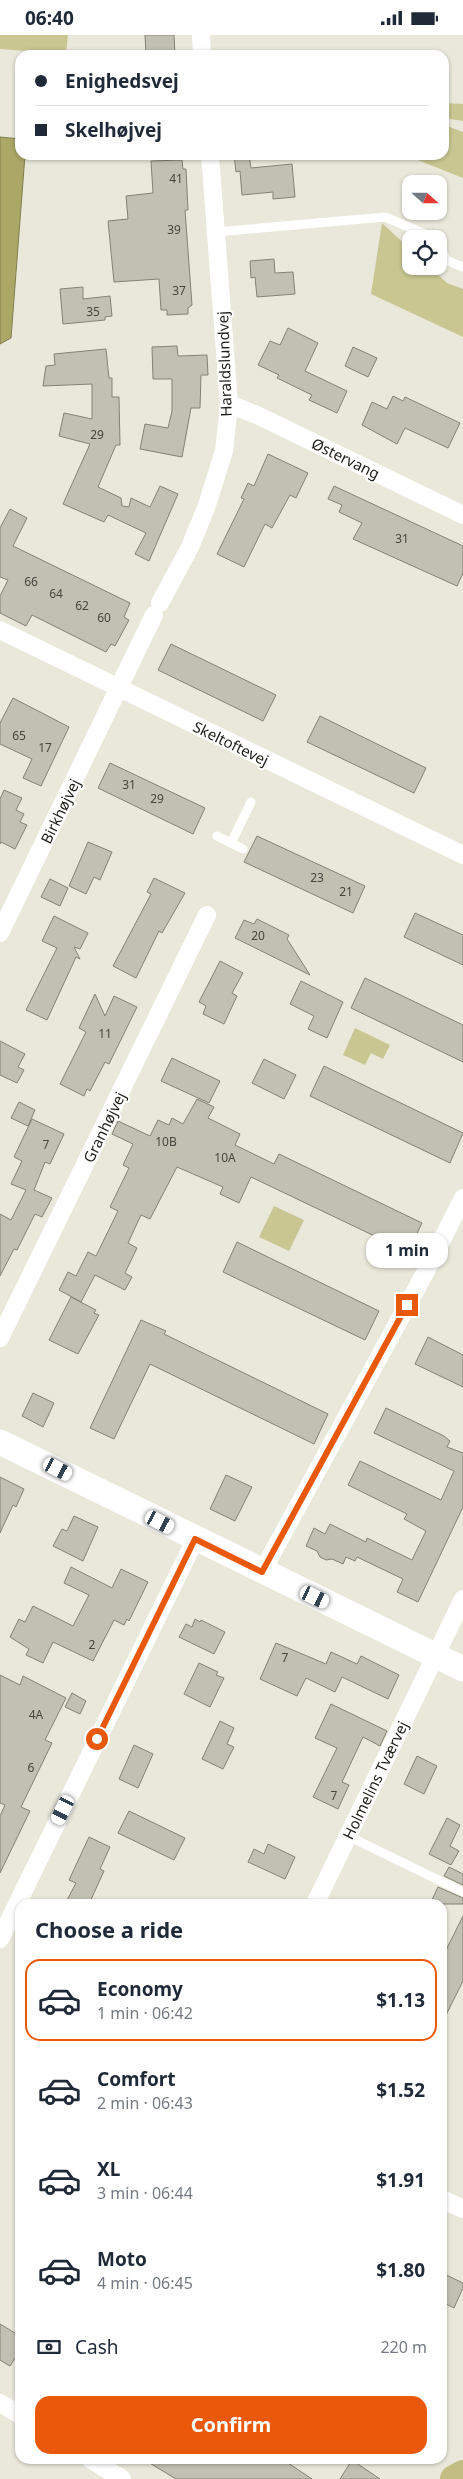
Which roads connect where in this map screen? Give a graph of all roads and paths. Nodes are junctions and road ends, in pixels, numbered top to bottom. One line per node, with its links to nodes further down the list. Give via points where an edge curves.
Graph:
1 (201, 35): 2 (street)
2 (202, 50)
3 (210, 160): 5 (street, Haraldslundvej)
4 (416, 230): 5 (lane, via 385,217)
5 (216, 232): 8 (street, Haraldslundvej)
6 (447, 259): 7 (lane)
7 (463, 267)
8 (229, 403): 9 (street, Østervang); 11 (street, Haraldslundvej, via 224,451 209,499 190,547)
9 (463, 515)
10 (0, 630): 11 (street, Skeltoftevej)
11 (119, 688): 16 (street, Skeltoftevej); 18 (street, Birkhøjvej)
12 (251, 802): 14 (lane)
13 (217, 836): 14 (lane)
14 (231, 843): 15 (lane)
15 (243, 849)
16 (463, 855)
17 (207, 915): 20 (street, Granhøjvej)
18 (0, 933)
19 (463, 1198): 23 (street)
20 (0, 1337)
21 (0, 1442): 22 (street)
22 (195, 1539): 23 (street); 29 (street)
23 (262, 1572): 25 (street)
24 (463, 1599): 25 (street, Holmelins Tværvej)
25 (435, 1656): 26 (street); 27 (street, Holmelins Tværvej)
26 (463, 1669)
27 (348, 1836): 28 (lane); 30 (street, Holmelins Tværvej)
28 (463, 1892)
29 (20, 1899)
30 (317, 1899)
31 (15, 1908): 32 (street)
32 (0, 1939)
33 (447, 2201): 34 (street)
34 (463, 2209)
35 (0, 2403): 36 (street)
36 (15, 2412)
37 (98, 2464): 39 (street)
38 (463, 2474): 40 (main road)
39 (122, 2479)
40 (454, 2479)

